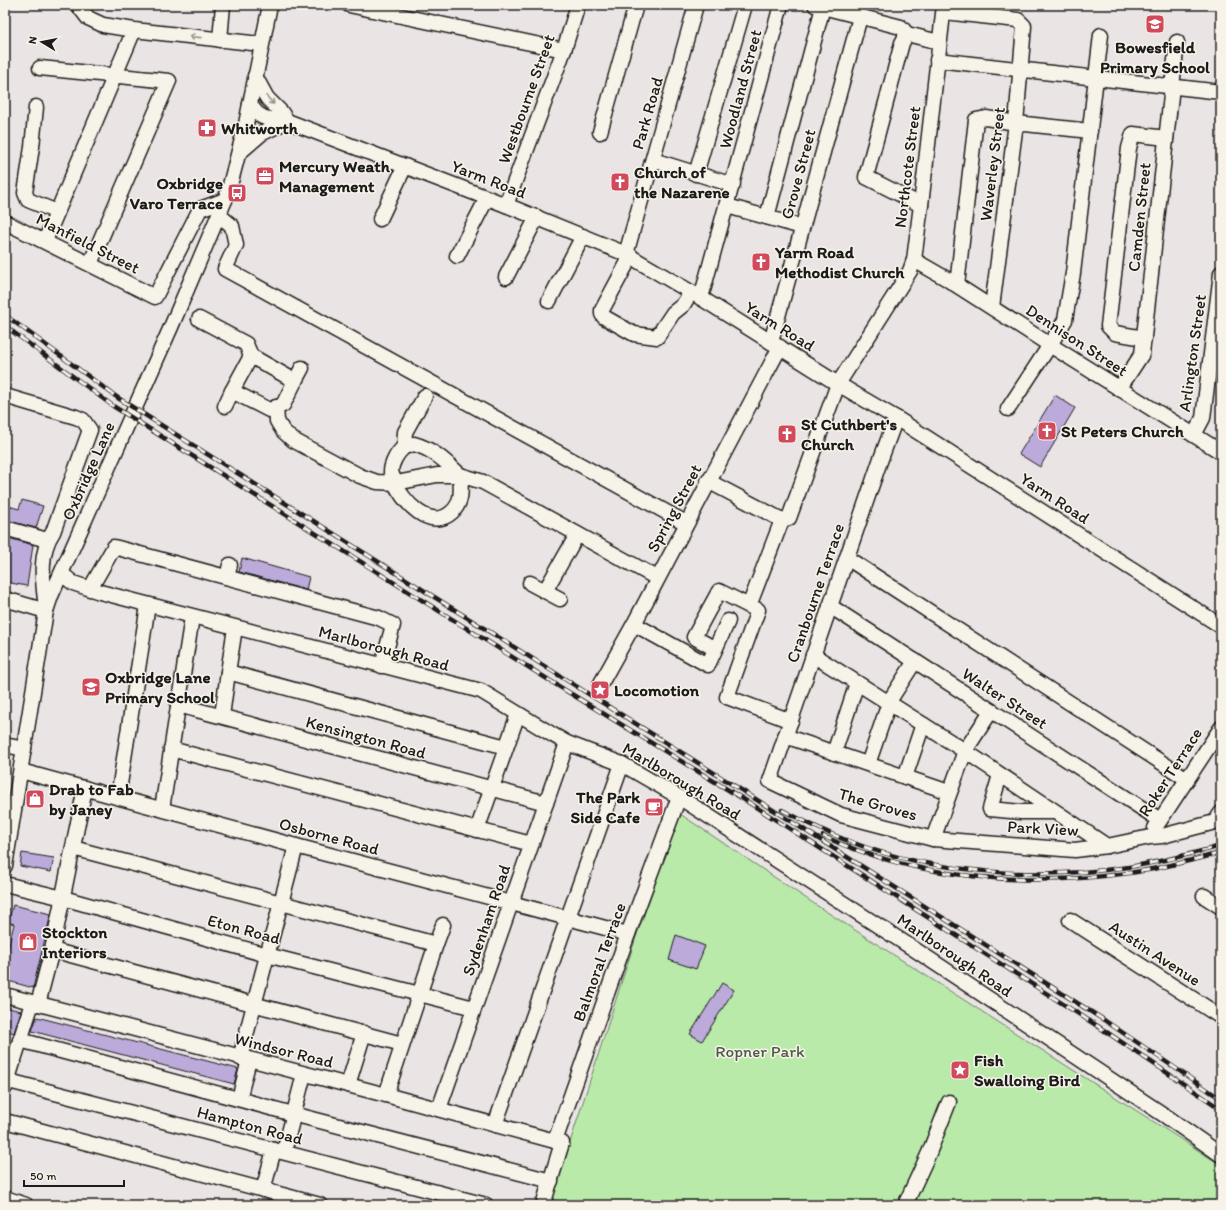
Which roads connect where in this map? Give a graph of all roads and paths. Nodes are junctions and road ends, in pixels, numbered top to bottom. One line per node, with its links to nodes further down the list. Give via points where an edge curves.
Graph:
1 (78, 5): 13 (street, via 88,18 103,25)
2 (223, 5): 16 (street)
3 (270, 5): 19 (street, Oxbridge Lane)
4 (349, 5): 20 (street)
5 (578, 5): 20 (street, Westbourne Street)
6 (636, 5): 34 (street)
7 (696, 5): 37 (street, Park Road)
8 (744, 5): 39 (street)
9 (781, 5): 40 (street, Woodland Street)
10 (819, 6): 12 (street); 49 (street)
11 (944, 8): 17 (street, Northcote Street); 23 (street, Waverley Street, via 1018,20 1024,26)
12 (860, 17): 14 (street, via 901,27); 52 (street, Grove Street)
13 (134, 30): 16 (street, one-way to 13); 26 (street)
14 (907, 34): 17 (street); 44 (street, via 902,43 866,177)
15 (1101, 35): 25 (street)
16 (220, 40): 19 (street)
17 (939, 42): 21 (street, Northcote Street)
18 (1177, 42): 27 (street, Camden Street)
19 (262, 44): 24 (street, Oxbridge Lane)
20 (564, 50): 43 (street, Westbourne Street)
21 (938, 60): 23 (street); 44 (street, Northcote Street)
22 (40, 68): 26 (street)
23 (1021, 69): 25 (street); 32 (street, Waverley Street)
24 (255, 76): 29 (street, Oxbridge Lane); 31 (street, one-way to 31, via 267,98)
25 (1096, 78): 27 (street); 33 (street)
26 (113, 79): 46 (street); 58 (street, via 169,81)
27 (1172, 86): 28 (street); 35 (street, Camden Street)
28 (1221, 92)
29 (250, 104): 31 (street, Yarm Road, via 255,113 266,119); 36 (street, Oxbridge Lane)
30 (36, 107): 46 (street, via 25,192 28,200)
31 (287, 121): 36 (street, via 261,134); 38 (street, Yarm Road)
32 (1016, 123): 33 (street); 61 (street, via 986,118 976,120); 64 (street, Waverley Street)
33 (1090, 131): 68 (street, via 1065,320)
34 (600, 132)
35 (1166, 138): 66 (street, Camden Street); 66 (street, via 1133,134 1129,148 1108,326 1115,333)
36 (239, 153): 42 (street, Oxbridge Lane)
37 (653, 160): 39 (street); 55 (street, Park Road)
38 (405, 166): 41 (street, Yarm Road); 50 (street)
39 (696, 174): 40 (street)
40 (732, 185): 45 (street, Woodland Street)
41 (487, 198): 43 (street, Yarm Road); 56 (street)
42 (225, 200): 47 (street, Oxbridge Lane); 58 (street, Manfield Street, via 200,209 155,297)
43 (506, 205): 48 (street, Yarm Road)
44 (921, 205): 57 (street, Northcote Street)
45 (727, 206): 49 (street); 62 (street, Woodland Street)
46 (57, 212): 54 (street)
47 (219, 215): 88 (street, via 232,226 236,245 225,269); 93 (street, Oxbridge Lane)
48 (537, 217): 53 (street, Yarm Road); 60 (street)
49 (767, 217): 52 (street)
50 (380, 219)
51 (5, 222): 54 (street, Manfield Street)
52 (802, 227): 67 (street, Grove Street)
53 (583, 236): 55 (street, Yarm Road); 63 (street)
54 (45, 241): 58 (street, Manfield Street)
55 (628, 255): 62 (street, Yarm Road); 62 (street, Park Road, via 602,310 604,317 634,334 657,337 673,313)
56 (457, 256)
57 (914, 260): 61 (street, Dennison Street); 72 (street, Northcote Street, via 910,271)
58 (90, 264)
59 (1221, 273): 81 (street, Arlington Street, via 1203,418)
60 (506, 277)
61 (957, 285): 64 (street, Dennison Street)
62 (696, 295): 67 (street, Yarm Road)
63 (549, 301)
64 (992, 307): 68 (street, Dennison Street)
65 (200, 320): 69 (street, via 246,344)
66 (1144, 338): 73 (street, Camden Street, via 1142,354)
67 (776, 345): 72 (street, Yarm Road); 85 (street, Spring Street)
68 (1050, 345): 73 (street, Dennison Street); 79 (street)
69 (251, 356): 71 (street); 74 (street)
70 (302, 368): 71 (street)
71 (295, 381): 78 (street, via 283,405)
72 (838, 384): 80 (street, Yarm Road); 87 (street, Northcote Street, via 789,518)
73 (1119, 388): 81 (street, Dennison Street)
74 (232, 391): 77 (street); 78 (street, via 269,410)
75 (5, 396): 91 (street, via 76,417 83,420 90,430 53,532)
76 (425, 396): 82 (street, via 405,432)
77 (225, 406)
78 (276, 407): 86 (street, via 283,431 293,440 360,476 377,482)
79 (1008, 409)
80 (896, 418): 92 (street, Cranbourne Terrace); 107 (street, Yarm Road)
81 (1194, 435): 83 (street, Dennison Street)
82 (404, 447): 84 (street, via 414,444 424,447); 86 (street, via 395,457 391,472)
83 (1221, 452)
84 (460, 475): 86 (street, via 437,475); 86 (street, via 462,490 455,510 440,518 432,518 415,509 402,496); 90 (street, via 483,482)
85 (708, 481): 87 (street); 88 (street, Spring Street)
86 (396, 484)
87 (782, 520): 101 (street)
88 (686, 523): 94 (street, Spring Street)
89 (5, 528): 91 (street)
90 (577, 535): 94 (street); 97 (street)
91 (47, 540): 103 (street, via 42,572)
92 (847, 558): 102 (street, Cranbourne Terrace); 138 (street)
93 (62, 574): 96 (street, Marlborough Road, via 73,583); 103 (street, Oxbridge Lane)
94 (657, 578): 106 (street, Spring Street)
95 (530, 584): 97 (street)
96 (90, 589): 100 (street, Marlborough Road); 112 (street, via 114,547 229,571 379,618 393,625)
97 (545, 591): 99 (street)
98 (5, 599): 103 (street)
99 (560, 599)
100 (148, 605): 104 (street, Marlborough Road); 143 (street)
101 (749, 606): 109 (street, via 719,591 694,637); 121 (street, via 758,610 727,697)
102 (830, 606): 110 (street, Cranbourne Terrace); 111 (street, Walter Street)
103 (46, 611): 129 (street, Oxbridge Lane)
104 (192, 617): 108 (street, Marlborough Road); 117 (street)
105 (728, 621): 109 (street)
106 (634, 624): 109 (street, via 708,665); 115 (street, Spring Street)
107 (1221, 626)
108 (235, 628): 112 (street, Marlborough Road); 113 (street)
109 (715, 649)
110 (813, 655): 114 (street); 121 (street, Cranbourne Terrace)
111 (915, 661): 116 (street); 118 (street, Walter Street)
112 (382, 666): 119 (street, Marlborough Road, via 481,691)
113 (228, 672): 120 (street); 127 (street)
114 (857, 683): 116 (street); 132 (street)
115 (600, 685)
116 (889, 703): 122 (street); 134 (street)
117 (178, 705): 120 (street, Kensington Road); 130 (street)
118 (992, 711): 131 (street); 149 (street, Walter Street)
119 (518, 714): 125 (street, Marlborough Road); 127 (street)
120 (222, 716): 141 (street, Kensington Road)
121 (791, 720): 124 (street, Cranbourne Terrace)
122 (924, 725): 131 (street); 137 (street)
123 (1221, 728): 128 (street, Roker Terrace)
124 (785, 736): 132 (street); 139 (street, Cranbourne Terrace)
125 (567, 743): 133 (street, Marlborough Road); 145 (street, Sydenham Road)
126 (5, 745): 129 (street)
127 (506, 747): 141 (street)
128 (1216, 747): 138 (street, Roker Terrace)
129 (24, 749): 135 (street, Oxbridge Lane)
130 (171, 749): 146 (street); 150 (street)
131 (965, 752): 136 (street); 142 (street)
132 (834, 753): 134 (street)
133 (622, 764): 144 (street, Marlborough Road); 165 (street)
134 (868, 764): 137 (street)
135 (21, 771): 140 (street, Osborne Road); 151 (street, Oxbridge Lane)
136 (1000, 775): 147 (street); 147 (street, via 990,809)
137 (905, 777): 142 (street)
138 (1187, 779): 149 (street, Roker Terrace)
139 (770, 781): 153 (street, The Groves, via 841,815)
140 (85, 788): 143 (street, Osborne Road); 157 (street)
141 (491, 789): 145 (street, Kensington Road); 150 (street)
142 (949, 792): 153 (street)
143 (118, 797): 146 (street, Osborne Road)
144 (679, 797): 168 (street, Balmoral Terrace); 194 (street, Marlborough Road, via 914,949)
145 (546, 803): 154 (street, Sydenham Road)
146 (162, 809): 155 (street, Osborne Road)
147 (1055, 812): 156 (street)
148 (1221, 813): 152 (street, Park View, via 1215,822)
149 (1160, 820): 152 (street, Roker Terrace)
150 (477, 830): 154 (street)
151 (8, 831): 158 (street, Oxbridge Lane)
152 (1150, 837): 156 (street, Park View)
153 (933, 839): 156 (street, Park View, via 1075,850)
154 (531, 844): 163 (street, Sydenham Road)
155 (296, 846): 162 (street); 163 (street, Osborne Road)
156 (1106, 846)
157 (73, 848): 161 (street); 162 (street)
158 (5, 866)
159 (5, 884): 161 (street, Eton Road)
160 (1204, 896): 164 (street)
161 (63, 898): 170 (street); 171 (street, Eton Road)
162 (281, 903): 169 (street); 171 (street)
163 (511, 903): 165 (street, Osborne Road); 176 (street, Sydenham Road)
164 (1221, 907)
165 (568, 918): 168 (street, Osborne Road); 191 (street)
166 (1070, 920): 177 (street, Austin Avenue)
167 (443, 925): 169 (street)
168 (628, 934): 192 (street, Balmoral Terrace)
169 (436, 944): 172 (street)
170 (52, 950): 174 (street); 175 (street)
171 (268, 955): 172 (street, Eton Road); 175 (street)
172 (419, 994): 176 (street, Eton Road); 180 (street)
173 (5, 995): 174 (street, Windsor Road)
174 (35, 1003): 179 (street); 181 (street, Windsor Road)
175 (254, 1004): 178 (street); 181 (street)
176 (474, 1008): 188 (street, Sydenham Road)
177 (1221, 1017)
178 (364, 1034): 180 (street); 184 (street)
179 (20, 1040): 183 (street); 186 (street)
180 (402, 1044): 185 (street)
181 (245, 1059): 182 (street, Windsor Road); 186 (street)
182 (304, 1074): 184 (street, Windsor Road); 189 (street)
183 (6, 1082): 193 (street, Hampton Road)
184 (348, 1085): 185 (street, Windsor Road)
185 (386, 1095): 188 (street, Windsor Road)
186 (239, 1099): 189 (street)
187 (949, 1102): 200 (street)
188 (439, 1109): 191 (street, Windsor Road)
189 (293, 1114): 193 (street); 195 (street)
190 (5, 1122): 196 (street)
191 (495, 1125): 192 (street, Windsor Road)
192 (555, 1141): 195 (street, via 562,1143)
193 (279, 1151): 196 (street); 198 (street, Hampton Road)
194 (1221, 1155)
195 (551, 1181): 199 (street)
196 (263, 1190): 197 (street)
197 (320, 1205)
198 (486, 1205)
199 (543, 1205)
200 (905, 1205)

